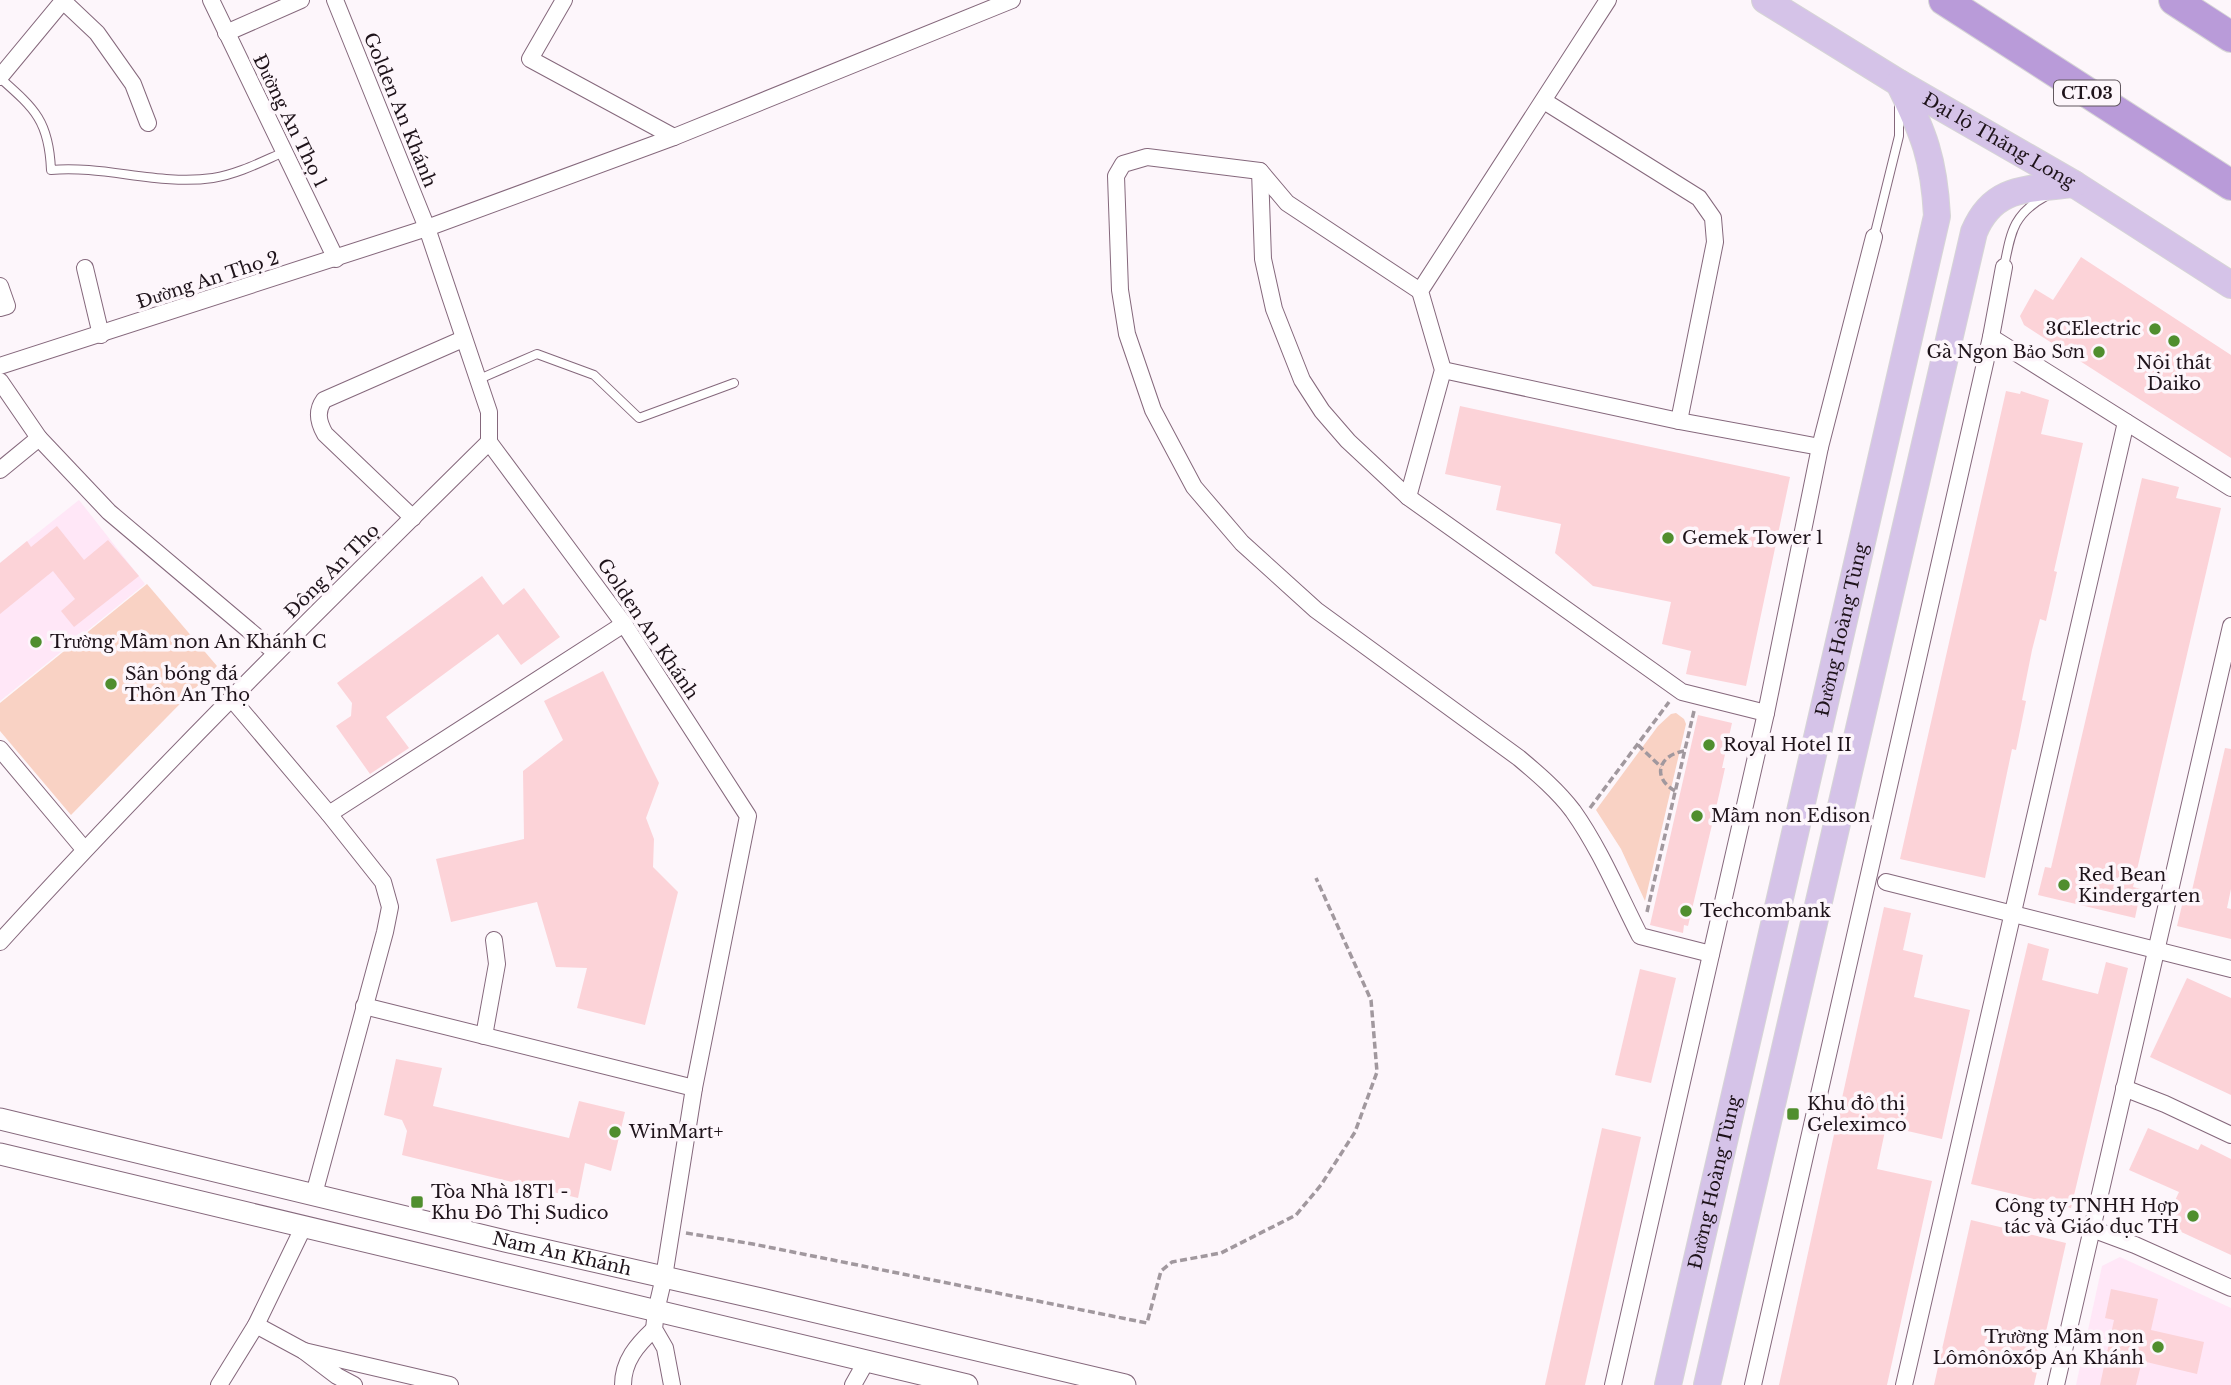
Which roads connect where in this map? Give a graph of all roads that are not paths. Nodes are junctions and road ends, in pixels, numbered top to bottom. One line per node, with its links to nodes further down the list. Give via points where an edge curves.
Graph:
1 (211, 0): 11 (street, Đường An Thọ 1)
2 (301, 0): 11 (street)
3 (335, 0): 22 (street, Golden An Khánh)
4 (564, 0): 17 (street, via 530,59)
5 (1012, 0): 17 (street, Đường An Thọ 2)
6 (1608, 0): 15 (street)
7 (1765, 0): 14 (main road, Đại lộ Thăng Long)
8 (1944, 0): 21 (highway, CT.03)
9 (2174, 0): 12 (highway)
10 (63, 1): 13 (street); 16 (street, via 97,33 133,84)
11 (226, 33): 18 (street, Đường An Thọ 1)
12 (2231, 37)
13 (0, 77): 18 (lane, via 37,112 49,142 51,170 212,178)
14 (1899, 83): 20 (main road, Đại lộ Thăng Long); 23 (lane, via 1899,136); 89 (main road, Đường Hoàng Tùng, via 1930,153 1937,216)
15 (1544, 101): 29 (street); 39 (street, via 1699,198 1713,218 1715,242)
16 (148, 123)
17 (674, 137): 22 (street, Đường An Thọ 2)
18 (284, 152): 24 (street, Đường An Thọ 1)
19 (1260, 171): 29 (street, via 1287,203); 46 (street, via 1268,288 1293,361 1339,431); 61 (street, via 1147,157 1123,164 1116,176 1121,301 1127,334 1153,410 1194,486 1251,551 1316,610 1549,784 1580,823 1641,937)
20 (2074, 184): 25 (lane, via 2026,208 2012,229); 27 (main road, Đại lộ Thăng Long); 90 (main road, via 2001,197 1980,218 1974,232)
21 (2231, 185)
22 (427, 228): 24 (street, Đường An Thọ 2); 33 (street, Golden An Khánh)
23 (1875, 231): 43 (street)
24 (336, 259): 31 (street, Đường An Thọ 2)
25 (2005, 260): 32 (street)
26 (85, 268): 31 (street)
27 (2231, 285)
28 (0, 286): 30 (street, via 7,306)
29 (1420, 291): 35 (street)
30 (0, 308)
31 (101, 335): 34 (street, Đường An Thọ 2)
32 (1991, 337): 40 (street); 91 (street)
33 (463, 339): 36 (street, Golden An Khánh); 47 (street, via 324,400 319,407 325,434)
34 (0, 366)
35 (1443, 370): 39 (street); 46 (street)
36 (477, 380): 38 (lane, via 537,354 594,375 639,418); 42 (street, Golden An Khánh, via 489,412)
37 (0, 382): 41 (street)
38 (734, 383)
39 (1679, 421): 43 (street)
40 (2126, 422): 45 (street); 57 (street)
41 (39, 438): 44 (street); 50 (street, via 110,512)
42 (489, 442): 47 (street, Đông An Thọ); 48 (street, Golden An Khánh)
43 (1820, 447): 52 (street)
44 (0, 470)
45 (2231, 488)
46 (1408, 498): 52 (street, via 1679,689)
47 (413, 518): 50 (street, Đông An Thọ)
48 (624, 624): 54 (street); 65 (street, Golden An Khánh, via 748,816)
49 (2231, 626): 60 (street)
50 (276, 653): 51 (street, Đông An Thọ)
51 (231, 698): 54 (street); 55 (street, Đông An Thọ)
52 (1766, 713): 61 (street)
53 (0, 748): 55 (street)
54 (329, 814): 63 (street, via 383,882 390,907)
55 (84, 849): 59 (street, Đông An Thọ)
56 (1886, 882): 57 (street)
57 (2011, 914): 60 (street); 92 (street)
58 (494, 940): 64 (street, via 497,964)
59 (0, 942)
60 (2156, 950): 62 (street); 66 (street)
61 (1711, 954): 88 (street)
62 (2231, 969)
63 (364, 1006): 64 (street); 70 (street)
64 (484, 1037): 65 (street)
65 (694, 1088): 73 (street, Golden An Khánh)
66 (2124, 1088): 68 (street); 72 (street)
67 (0, 1119): 70 (street, Nam An Khánh)
68 (2231, 1135)
69 (0, 1154): 71 (street, Nam An Khánh)
70 (314, 1194): 73 (street, Nam An Khánh)
71 (303, 1228): 75 (street, Nam An Khánh); 76 (street)
72 (2092, 1229): 74 (street); 93 (street)
73 (664, 1277): 75 (street, Golden An Khánh); 87 (street, Nam An Khánh)
74 (2231, 1288)
75 (655, 1320): 78 (street, Nam An Khánh); 84 (street, via 623,1372); 85 (street)
76 (256, 1325): 77 (street); 81 (street)
77 (304, 1351): 79 (street); 83 (street)
78 (867, 1360): 80 (street, Nam An Khánh); 86 (street)
79 (335, 1381): 82 (street)
80 (962, 1384)
81 (219, 1385)
82 (354, 1385)
83 (450, 1385)
84 (623, 1385)
85 (672, 1385)
86 (853, 1385)
87 (1125, 1385)
88 (1613, 1385)
89 (1668, 1385)
90 (1707, 1385)
91 (1753, 1385)
92 (1904, 1385)
93 (2056, 1385)

